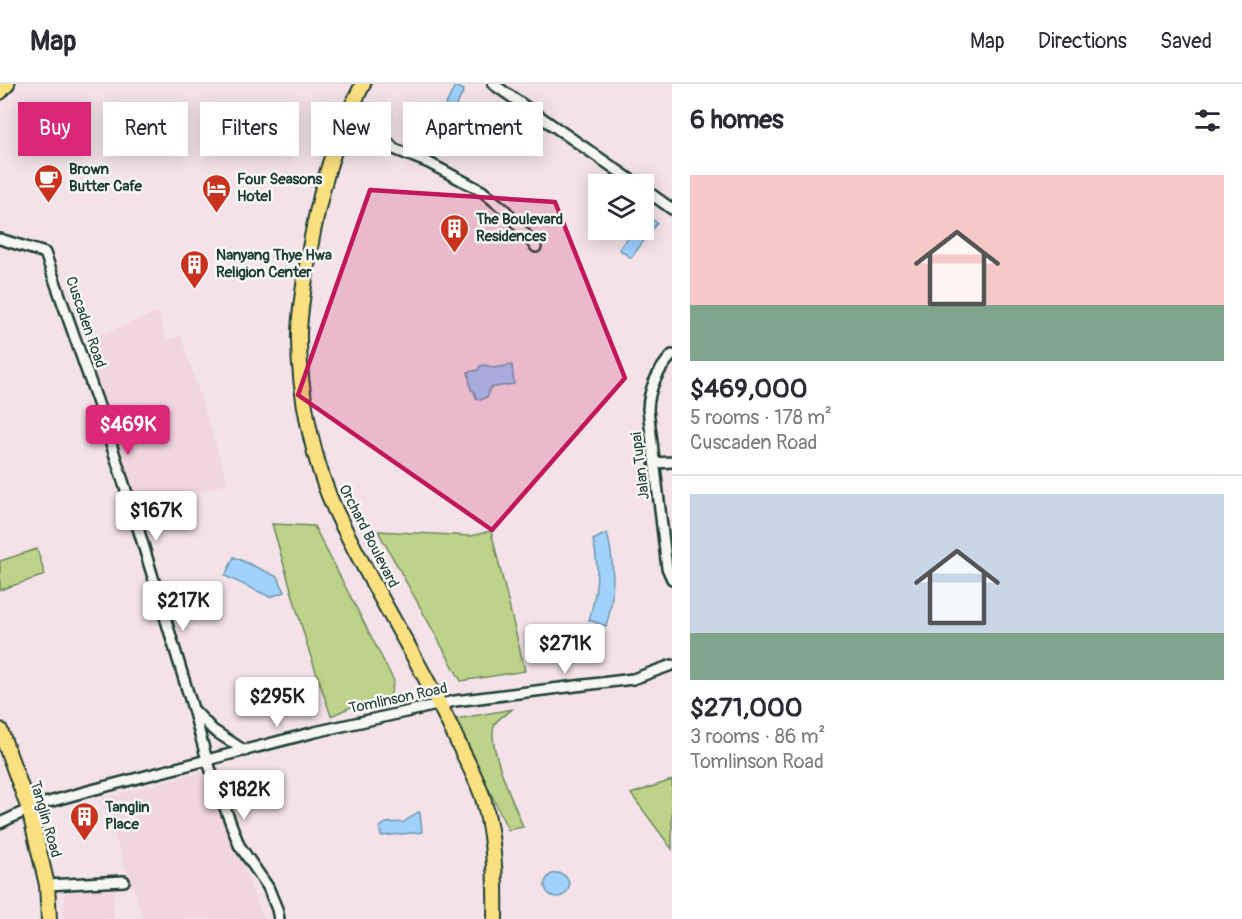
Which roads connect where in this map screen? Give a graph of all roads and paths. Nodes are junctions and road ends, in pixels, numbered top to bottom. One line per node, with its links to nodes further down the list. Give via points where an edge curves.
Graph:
1 (7, 84): 4 (main road)
2 (363, 84): 5 (main road, Orchard Boulevard)
3 (493, 84): 8 (street)
4 (0, 92)
5 (354, 102)
6 (391, 146): 12 (street, via 482,191 505,210)
7 (331, 156): 18 (main road, Orchard Boulevard, via 319,199 299,332 306,415 326,491)
8 (622, 174)
9 (654, 196): 10 (street)
10 (672, 209)
11 (0, 239): 19 (street, Cuscaden Road, via 45,254 100,409)
12 (536, 247)
13 (672, 355): 15 (street, Jalan Tupai, via 649,393)
14 (672, 462): 15 (street)
15 (655, 463): 16 (street, Jalan Tupai, via 667,568)
16 (672, 579)
17 (672, 665): 18 (street, Tomlinson Road, via 633,679)
18 (440, 704): 21 (street, Tomlinson Road); 29 (main road, Orchard Boulevard, via 483,798)
19 (193, 709): 21 (street, via 213,730); 22 (street, Cuscaden Road)
20 (1, 736): 23 (main road, Tanglin Road)
21 (245, 751): 22 (street, Tomlinson Road)
22 (207, 760): 23 (street, Tomlinson Road); 28 (street, Cuscaden Road, via 239,846 268,887)
23 (29, 809): 24 (street, Tomlinson Road); 26 (main road, Tanglin Road)
24 (0, 823)
25 (124, 881): 26 (street)
26 (47, 885): 27 (main road, Tanglin Road)
27 (49, 919)
28 (279, 919)
29 (495, 919)

